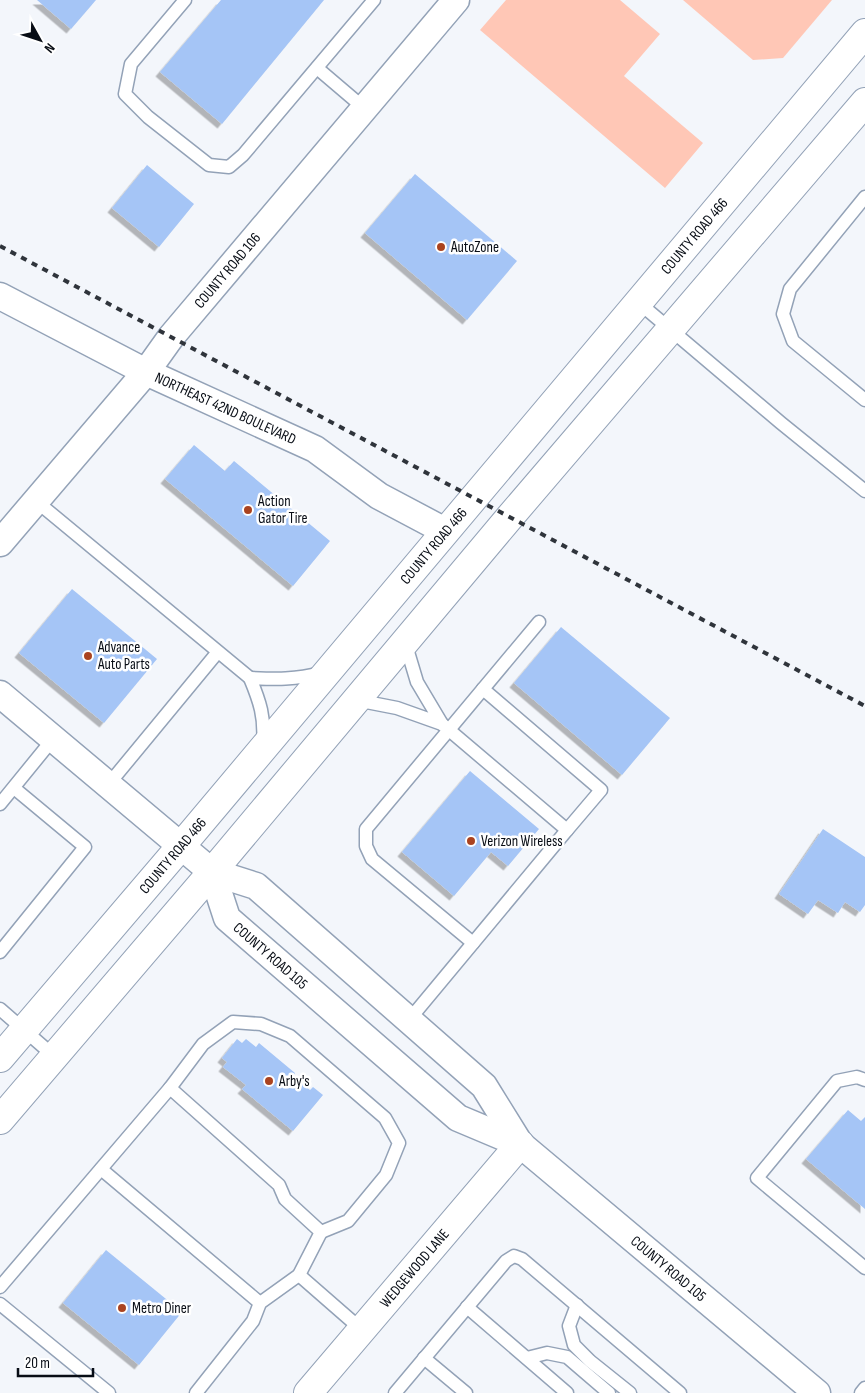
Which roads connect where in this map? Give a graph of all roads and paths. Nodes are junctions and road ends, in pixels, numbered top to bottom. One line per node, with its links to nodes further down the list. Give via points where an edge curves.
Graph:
1 (184, 0): 5 (lane, via 131,64 125,94 148,117 209,165 229,167 243,155)
2 (374, 0): 5 (lane)
3 (456, 0): 7 (street, COUNTY ROAD 106)
4 (865, 32): 10 (main road, COUNTY ROAD 466)
5 (317, 68): 7 (lane)
6 (865, 102): 11 (main road)
7 (364, 108): 12 (street, COUNTY ROAD 106, via 171,336)
8 (865, 197): 13 (lane, via 790,289 783,314 793,341)
9 (0, 296): 12 (street, NORTHEAST 42ND BOULEVARD)
10 (638, 302): 11 (lane); 16 (main road, COUNTY ROAD 466)
11 (670, 330): 14 (lane); 19 (main road)
12 (146, 372): 15 (street, COUNTY ROAD 106); 16 (street, NORTHEAST 42ND BOULEVARD, via 316,449 379,496)
13 (865, 400)
14 (865, 491)
15 (36, 501): 17 (street, COUNTY ROAD 106); 20 (lane)
16 (445, 531): 21 (main road, COUNTY ROAD 466)
17 (0, 543)
18 (539, 622): 23 (lane)
19 (405, 642): 25 (main road); 26 (lane, via 417,682)
20 (218, 653): 22 (lane); 29 (lane)
21 (328, 671): 22 (lane, via 306,677); 28 (main road, COUNTY ROAD 466)
22 (250, 678): 28 (lane, via 261,704 265,727)
23 (483, 689): 26 (lane); 32 (lane, via 602,790)
24 (0, 694): 27 (street)
25 (356, 700): 26 (lane, via 397,708); 34 (main road)
26 (445, 727): 32 (lane); 35 (lane, via 366,829 366,846 372,859)
27 (53, 739): 29 (street); 30 (lane)
28 (263, 748): 33 (main road, COUNTY ROAD 466)
29 (108, 785): 33 (street)
30 (14, 788): 31 (lane); 36 (lane, via 86,847)
31 (0, 804)
32 (567, 830): 35 (lane)
33 (181, 846): 34 (street); 39 (main road, COUNTY ROAD 466)
34 (212, 872): 38 (street, COUNTY ROAD 105, via 256,886); 40 (main road); 45 (street, COUNTY ROAD 105, via 227,918 458,1118)
35 (473, 943): 38 (lane)
36 (0, 952)
37 (0, 1010): 39 (lane)
38 (409, 1020): 45 (street, COUNTY ROAD 105, via 484,1086)
39 (24, 1030): 40 (lane); 41 (main road, COUNTY ROAD 466)
40 (54, 1056): 44 (main road)
41 (0, 1058)
42 (865, 1080): 48 (lane, via 857,1077 837,1081 757,1178)
43 (170, 1088): 46 (lane); 47 (lane, via 279,1185 284,1199); 47 (lane, via 203,1044 233,1022 261,1024 290,1036 385,1118 399,1143 386,1175 348,1221)
44 (0, 1120)
45 (520, 1144): 55 (main road, WEDGEWOOD LANE); 68 (street, COUNTY ROAD 105)
46 (101, 1169): 50 (lane); 51 (lane)
47 (321, 1232): 49 (lane)
48 (865, 1268)
49 (299, 1275): 51 (lane); 55 (lane)
50 (0, 1287)
51 (260, 1303): 60 (lane, via 253,1322)
52 (0, 1304): 59 (lane)
53 (576, 1305): 54 (lane, via 522,1258 514,1256); 66 (lane, via 570,1326 574,1345); 67 (lane)
54 (467, 1307): 56 (lane); 57 (lane)
55 (362, 1330): 61 (main road, WEDGEWOOD LANE)
56 (424, 1358): 62 (lane); 63 (lane)
57 (527, 1358): 64 (lane); 65 (lane, via 547,1353 567,1357)
58 (865, 1388): 69 (lane)
59 (109, 1393)
60 (196, 1393)
61 (308, 1393)
62 (395, 1393)
63 (466, 1393)
64 (567, 1393)
65 (609, 1393)
66 (630, 1393)
67 (680, 1393)
68 (817, 1393)
69 (861, 1393)

